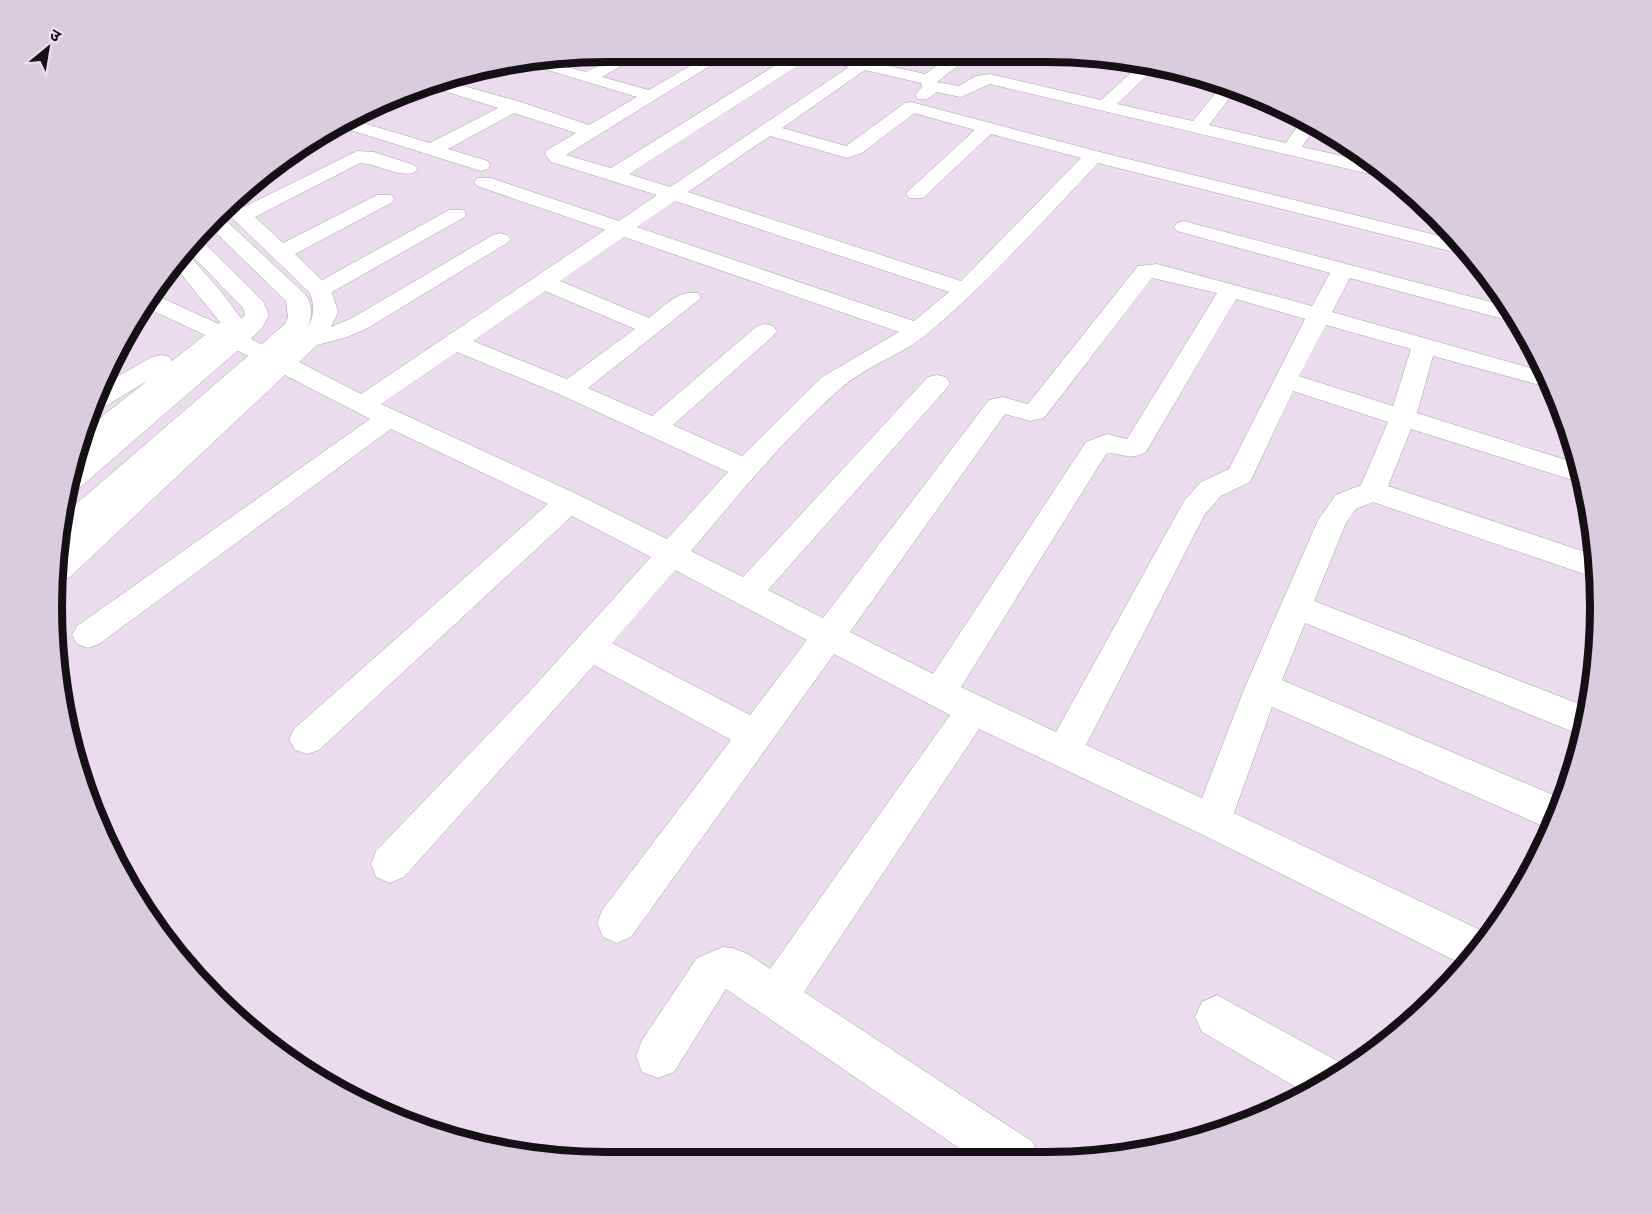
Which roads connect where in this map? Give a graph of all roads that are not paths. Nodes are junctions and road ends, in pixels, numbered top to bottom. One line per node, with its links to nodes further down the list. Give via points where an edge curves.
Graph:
1 (618, 62): 10 (street)
2 (704, 62): 14 (street)
3 (791, 62): 29 (street)
4 (849, 62): 8 (street)
5 (866, 62): 8 (street)
6 (956, 62): 11 (street)
7 (543, 65): 10 (street)
8 (862, 65): 11 (street); 22 (street)
9 (1143, 71): 16 (street)
10 (588, 78): 14 (street)
11 (930, 83): 16 (street, via 961,92 990,79); 17 (street)
12 (447, 86): 15 (street)
13 (1226, 92): 20 (street)
14 (651, 96): 23 (street)
15 (515, 106): 23 (street); 24 (street)
16 (1104, 106): 20 (street)
17 (911, 107): 19 (street); 22 (street, via 847,152)
18 (352, 125): 24 (street)
19 (987, 128): 26 (street); 31 (street)
20 (1197, 128): 25 (street)
21 (1305, 128): 25 (street)
22 (765, 129): 30 (street)
23 (589, 131): 29 (street, via 554,154)
24 (431, 150): 37 (street)
25 (1291, 150): 27 (street)
26 (1094, 156): 39 (street); 46 (street)
27 (1369, 168)
28 (406, 169): 33 (street, via 374,158 357,157)
29 (614, 175): 30 (street)
30 (673, 193): 37 (street); 46 (street)
31 (916, 194)
32 (384, 199): 41 (street)
33 (236, 210): 41 (street)
34 (456, 214): 45 (street)
35 (219, 223): 59 (street, via 285,286 302,310 298,324)
36 (1184, 227): 43 (street)
37 (621, 229): 44 (street); 53 (street)
38 (500, 239): 56 (street, via 360,323)
39 (1454, 246)
40 (197, 247): 55 (street, via 254,306 257,315 253,323)
41 (281, 253): 45 (street)
42 (184, 263): 55 (street, via 232,322)
43 (1343, 269): 50 (street); 51 (street)
44 (543, 282): 52 (street); 57 (street)
45 (320, 290): 56 (street, via 328,308)
46 (965, 290): 53 (street)
47 (1230, 290): 51 (street); 81 (street, via 1157,271 1141,274 1035,412 998,406); 84 (street, via 1136,446 1131,449 1107,443 1096,448)
48 (690, 298): 52 (street)
49 (154, 302): 55 (street)
50 (1504, 312)
51 (1320, 315): 58 (street); 61 (street)
52 (651, 327): 63 (street)
53 (918, 330): 69 (street, via 831,383)
54 (765, 331): 67 (street)
55 (223, 335): 59 (street); 64 (street); 68 (street); 70 (street)
56 (309, 340): 59 (street)
57 (454, 342): 63 (street); 65 (street)
58 (1424, 345): 60 (street); 66 (street)
59 (275, 359): 65 (street); 74 (street); 77 (street)
60 (1540, 378)
61 (1285, 380): 66 (street); 89 (street, via 1240,475 1211,489 1194,508)
62 (937, 383): 78 (street)
63 (570, 389): 67 (street)
64 (104, 397)
65 (375, 411): 73 (street); 80 (street)
66 (1403, 417): 71 (street); 72 (street)
67 (655, 427): 69 (street)
68 (87, 442)
69 (746, 469): 75 (street)
70 (79, 472)
71 (1573, 472)
72 (1372, 491): 76 (street); 79 (street, via 1346,502 1333,520)
73 (569, 502): 75 (street); 88 (street)
74 (67, 529)
75 (672, 555): 78 (street); 82 (street)
76 (1588, 564)
77 (64, 565)
78 (747, 593): 81 (street)
79 (1297, 607): 83 (street); 86 (street)
80 (88, 635)
81 (828, 636): 84 (street); 87 (street)
82 (591, 647): 87 (street); 92 (street)
83 (1262, 687): 90 (street); 91 (street)
84 (940, 692): 85 (street)
85 (972, 710): 89 (street); 95 (street)
86 (1579, 719)
87 (755, 735): 93 (street)
88 (307, 739)
89 (1064, 752): 91 (street)
90 (1551, 812)
91 (1212, 821): 94 (street)
92 (390, 864)
93 (617, 923)
94 (1471, 947)
95 (776, 998): 97 (street, via 733,969 712,973); 99 (street)
96 (1217, 1017): 98 (street)
97 (658, 1056)
98 (1322, 1077)
99 (1006, 1152)

